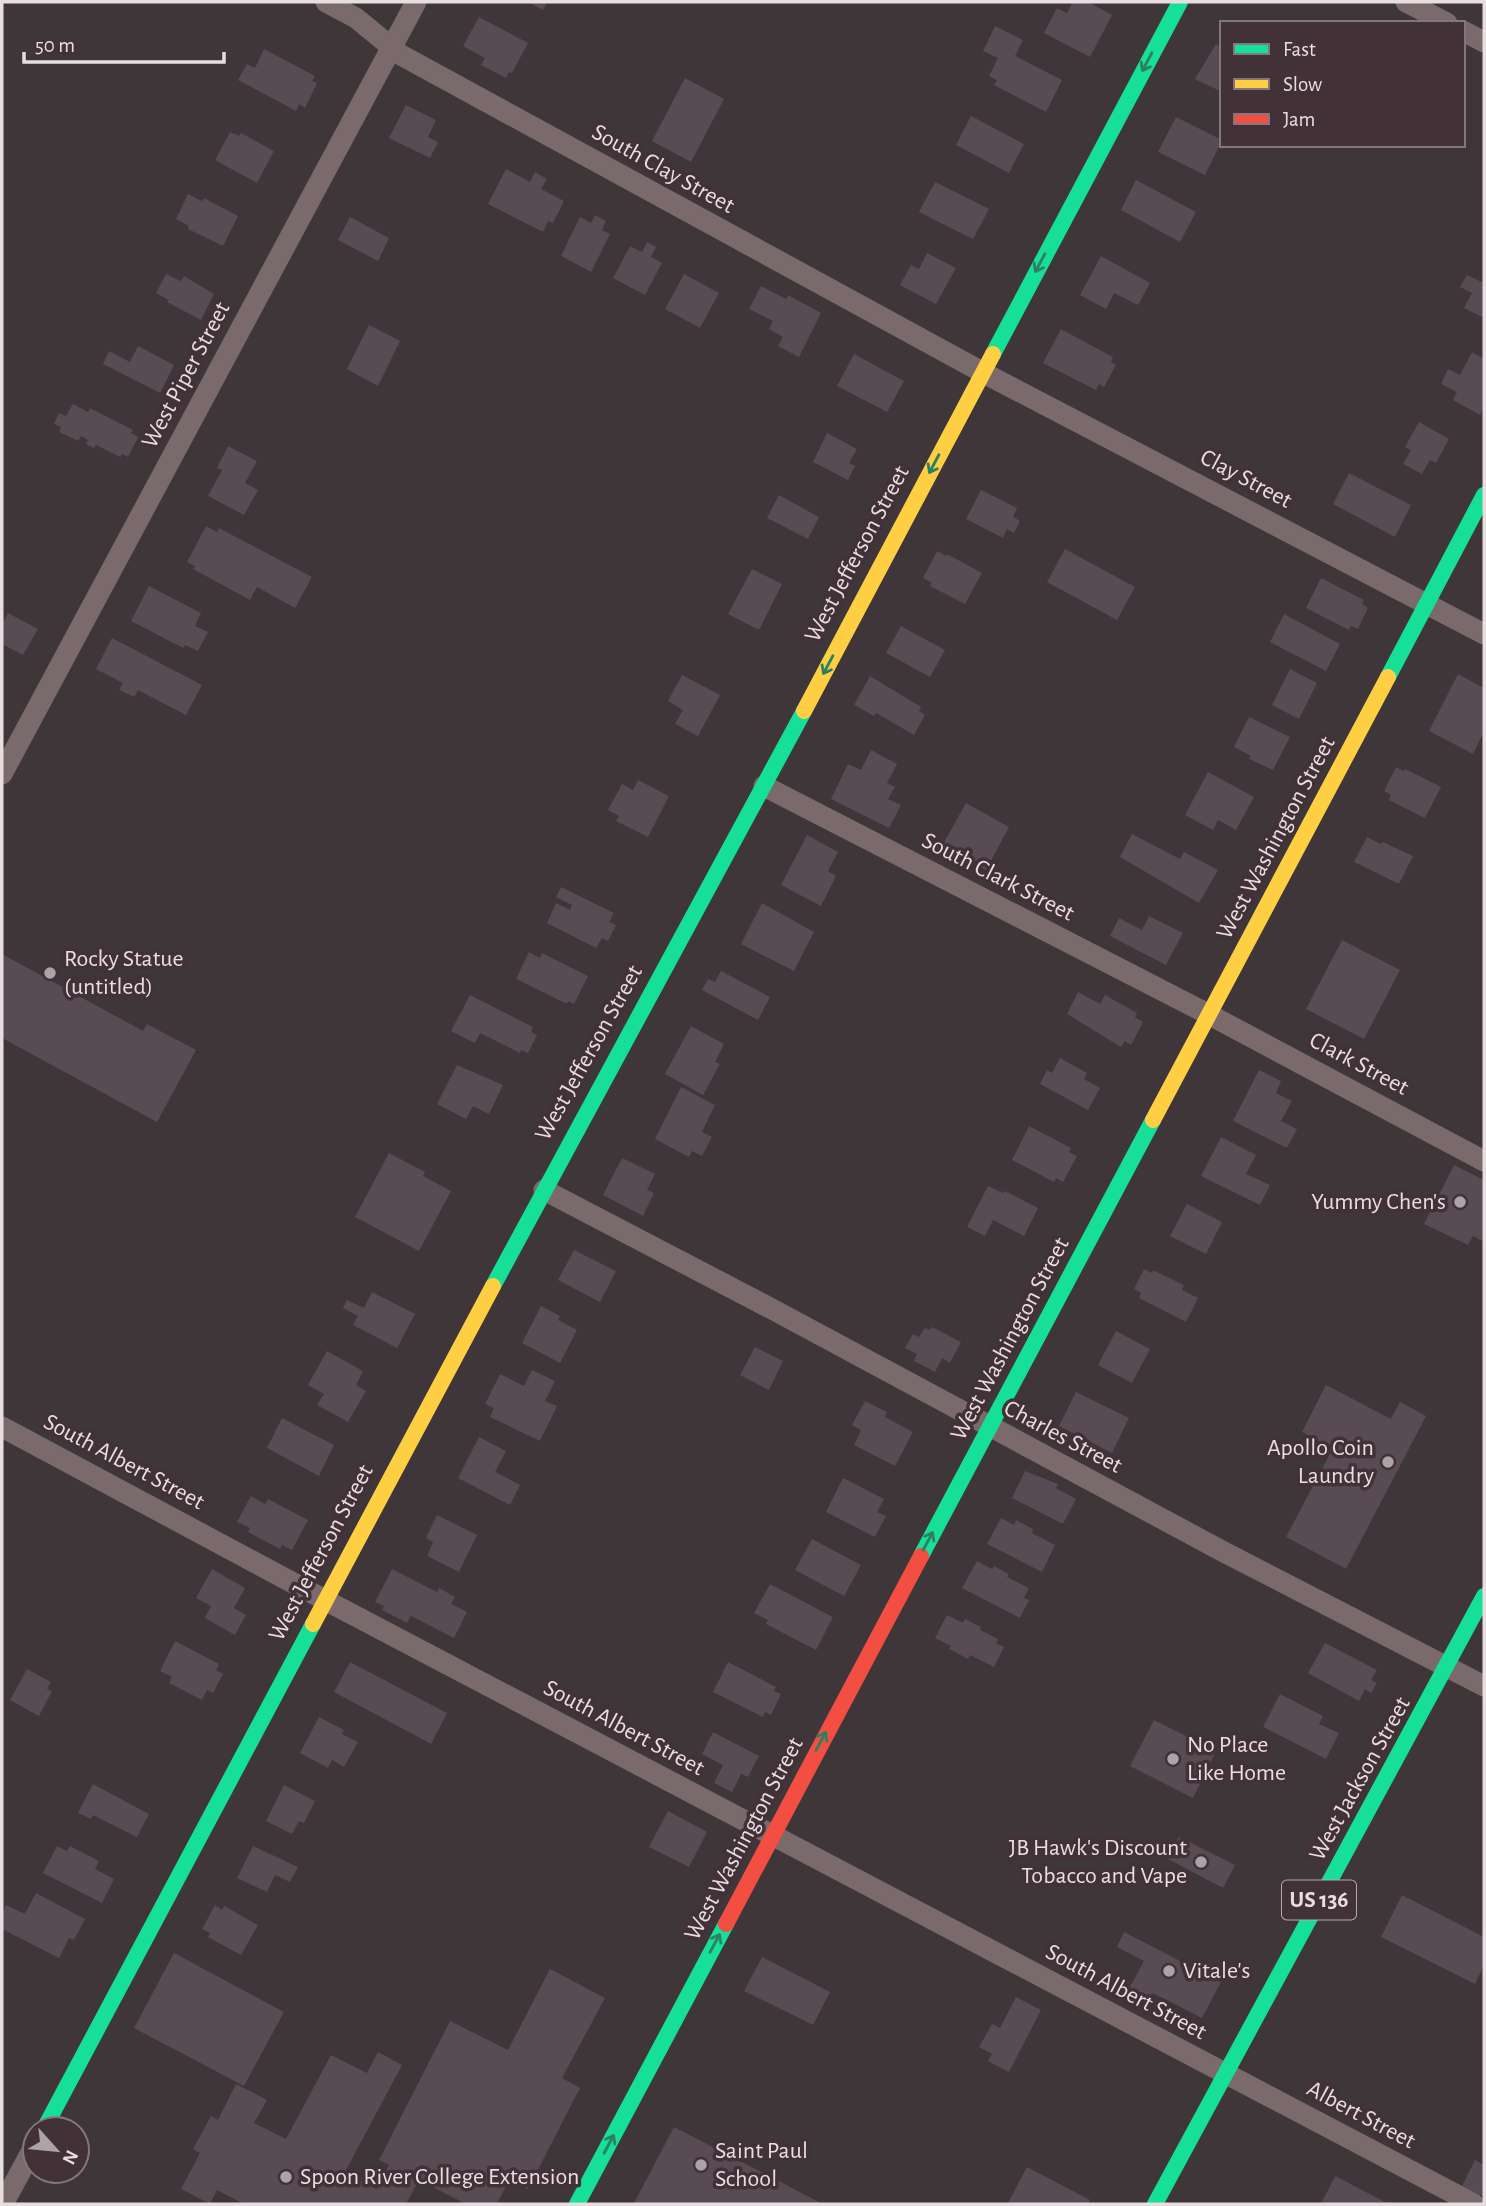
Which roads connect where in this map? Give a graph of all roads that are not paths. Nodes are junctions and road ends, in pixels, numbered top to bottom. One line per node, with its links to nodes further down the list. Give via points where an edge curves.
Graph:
1 (326, 2): 8 (street, South Clay Street, via 356,18)
2 (416, 2): 8 (street, West Piper Street)
3 (1180, 2): 9 (street, West Jefferson Street, one-way to 9)
4 (1406, 2): 5 (street)
5 (1443, 21)
6 (1465, 32): 7 (street)
7 (1484, 42)
8 (391, 47): 9 (street, South Clay Street); 13 (street, West Piper Street)
9 (982, 372): 11 (street, Clay Street); 14 (street, West Jefferson Street, one-way to 14)
10 (1484, 495): 11 (street, West Washington Street)
11 (1427, 603): 12 (street, Clay Street); 15 (street, West Washington Street)
12 (1484, 634)
13 (2, 774)
14 (764, 786): 15 (street, South Clark Street); 17 (street, West Jefferson Street)
15 (1208, 1013): 16 (street, Clark Street); 19 (street, West Washington Street)
16 (1484, 1161)
17 (544, 1190): 19 (street, Charles Street); 21 (street, West Jefferson Street)
18 (2, 1427): 21 (street, South Albert Street)
19 (989, 1427): 22 (street, Charles Street); 24 (street, West Washington Street, one-way to 19)
20 (1484, 1596): 22 (street, West Jackson Street / US 136)
21 (325, 1600): 24 (street, South Albert Street); 26 (street, West Jefferson Street)
22 (1448, 1666): 23 (street, Charles Street); 25 (street, West Jackson Street / US 136)
23 (1484, 1686)
24 (771, 1835): 25 (street, South Albert Street); 29 (street, West Washington Street, one-way to 24)
25 (1224, 2073): 30 (street, West Jackson Street / US 136); 31 (street, Albert Street)
26 (51, 2115)
27 (21, 2172): 28 (street)
28 (4, 2204)
29 (577, 2204)
30 (1155, 2204)
31 (1474, 2204)

